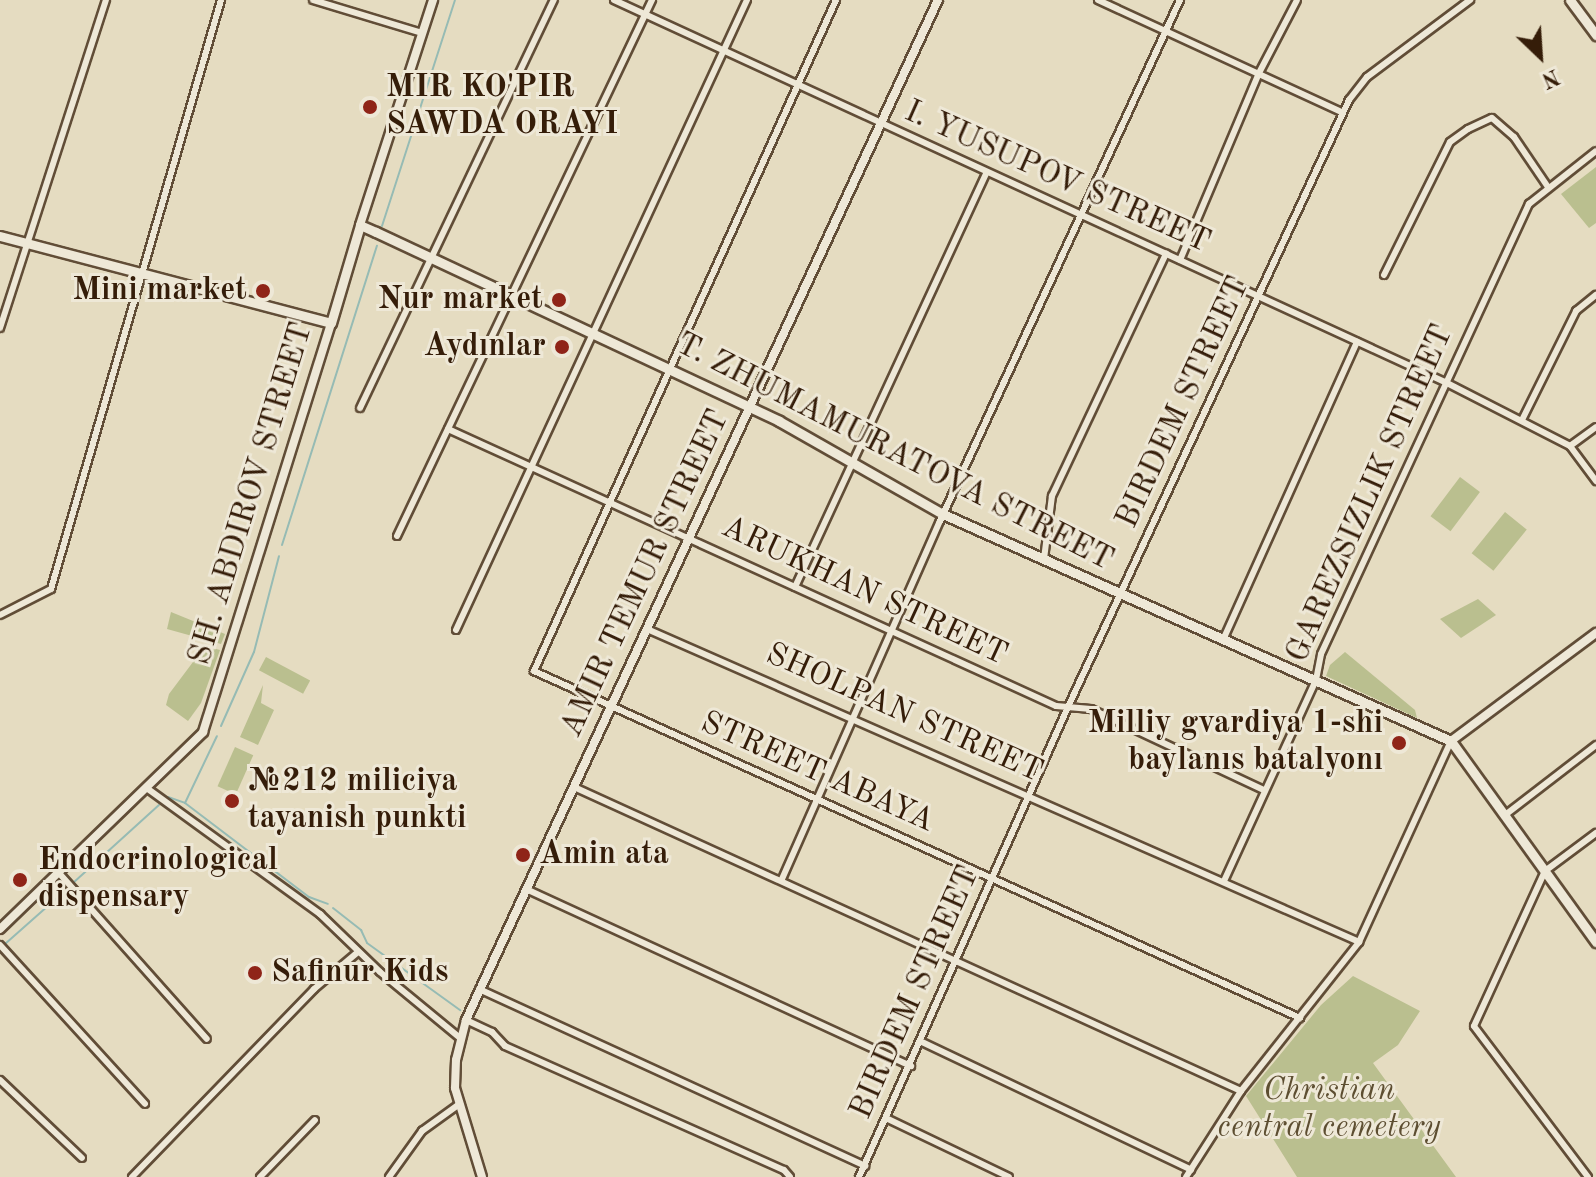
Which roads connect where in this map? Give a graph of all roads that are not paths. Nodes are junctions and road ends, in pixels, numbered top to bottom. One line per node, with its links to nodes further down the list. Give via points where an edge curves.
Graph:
1 (106, 0): 31 (street)
2 (221, 0): 35 (street)
3 (313, 0): 18 (street)
4 (433, 0): 18 (street, SH. ABDIROV STREET)
5 (554, 0): 33 (street)
6 (614, 0): 16 (street, I. YUSUPOV STREET)
7 (652, 0): 16 (street)
8 (747, 0): 20 (street)
9 (836, 0): 22 (street)
10 (938, 0): 24 (street, AMIR TEMUR STREET)
11 (1098, 0): 17 (street)
12 (1180, 0): 17 (street)
13 (1297, 0): 21 (street)
14 (1470, 0): 23 (street, BIRDEM STREET, via 1367,77)
15 (1570, 0): 19 (main road)
16 (646, 14): 20 (street, I. YUSUPOV STREET); 38 (street)
17 (1167, 30): 21 (street); 28 (street)
18 (422, 33): 29 (street, SH. ABDIROV STREET)
19 (1596, 35)
20 (723, 52): 22 (street, I. YUSUPOV STREET); 42 (street)
21 (1259, 73): 23 (street); 34 (street)
22 (796, 85): 24 (street, I. YUSUPOV STREET); 44 (street)
23 (1342, 112): 39 (street, BIRDEM STREET)
24 (879, 125): 26 (street, I. YUSUPOV STREET); 46 (street, AMIR TEMUR STREET)
25 (1596, 151): 27 (street, GAREZSIZLIK STREET)
26 (987, 172): 28 (street, I. YUSUPOV STREET); 52 (street)
27 (1548, 187): 36 (street, via 1514,137 1492,118 1450,142); 45 (street, GAREZSIZLIK STREET, via 1529,204)
28 (1083, 216): 32 (street, I. YUSUPOV STREET); 56 (street)
29 (360, 225): 33 (main road, T. ZHUMAMURATOVA STREET); 40 (main road, SH. ABDIROV STREET)
30 (0, 236): 31 (main road)
31 (26, 243): 35 (main road); 41 (street)
32 (1166, 254): 34 (street, I. YUSUPOV STREET); 59 (street, via 1052,496)
33 (431, 259): 38 (main road, T. ZHUMAMURATOVA STREET); 47 (street)
34 (1180, 260): 39 (street, I. YUSUPOV STREET)
35 (142, 273): 40 (main road); 62 (street, via 51,589)
36 (1384, 275)
37 (1596, 295): 48 (street, via 1576,311)
38 (511, 296): 42 (main road, T. ZHUMAMURATOVA STREET); 50 (street)
39 (1260, 297): 43 (street, I. YUSUPOV STREET); 61 (street, BIRDEM STREET)
40 (331, 323): 75 (street, SH. ABDIROV STREET, via 215,708 190,749)
41 (0, 328)
42 (592, 332): 44 (main road, T. ZHUMAMURATOVA STREET); 53 (street)
43 (1357, 342): 45 (street, I. YUSUPOV STREET); 67 (street)
44 (669, 369): 46 (main road, T. ZHUMAMURATOVA STREET); 55 (street)
45 (1445, 382): 48 (street, I. YUSUPOV STREET); 68 (street, GAREZSIZLIK STREET, via 1321,654)
46 (749, 406): 52 (main road, T. ZHUMAMURATOVA STREET); 58 (street, AMIR TEMUR STREET)
47 (360, 408)
48 (1522, 420): 51 (street, I. YUSUPOV STREET)
49 (1596, 427): 51 (street)
50 (448, 429): 53 (street, ARUKHAN STREET); 57 (street)
51 (1570, 446): 54 (street, I. YUSUPOV STREET)
52 (850, 463): 56 (main road, T. ZHUMAMURATOVA STREET); 60 (street)
53 (531, 464): 55 (street, ARUKHAN STREET); 64 (street)
54 (1596, 481)
55 (609, 498): 58 (street, ARUKHAN STREET); 69 (street, STREET ABAYA, via 534,671)
56 (943, 514): 59 (main road, T. ZHUMAMURATOVA STREET); 65 (street)
57 (397, 536)
58 (689, 538): 60 (street, ARUKHAN STREET); 63 (street, AMIR TEMUR STREET)
59 (1044, 559): 61 (main road, T. ZHUMAMURATOVA STREET)
60 (795, 587): 65 (street, ARUKHAN STREET)
61 (1121, 595): 67 (main road, T. ZHUMAMURATOVA STREET); 70 (street, BIRDEM STREET)
62 (0, 615)
63 (647, 629): 69 (street, AMIR TEMUR STREET); 71 (street, SHOLPAN STREET)
64 (456, 630)
65 (891, 630): 70 (street, ARUKHAN STREET); 71 (street)
66 (1596, 633): 72 (street)
67 (1223, 640): 68 (main road, T. ZHUMAMURATOVA STREET)
68 (1316, 680): 72 (main road, T. ZHUMAMURATOVA STREET); 76 (street, GAREZSIZLIK STREET)
69 (611, 707): 74 (street, AMIR TEMUR STREET); 78 (street, STREET ABAYA)
70 (1068, 707): 76 (street, ARUKHAN STREET, via 1091,709); 77 (street, BIRDEM STREET)
71 (854, 718): 77 (street, SHOLPAN STREET); 78 (street)
72 (1451, 741): 79 (main road); 88 (street)
73 (1596, 745): 79 (street)
74 (574, 787): 84 (street); 86 (street, AMIR TEMUR STREET)
75 (148, 789): 82 (street, SH. ABDIROV STREET); 91 (street, via 284,885)
76 (1262, 789): 85 (street, GAREZSIZLIK STREET)
77 (1030, 795): 83 (street, BIRDEM STREET); 85 (street, SHOLPAN STREET)
78 (817, 801): 83 (street, STREET ABAYA); 84 (street)
79 (1505, 815): 81 (main road)
80 (1596, 833): 81 (street)
81 (1545, 871): 89 (main road); 117 (street, via 1474,1026)
82 (59, 873): 87 (street, SH. ABDIROV STREET); 97 (street)
83 (994, 877): 92 (street, BIRDEM STREET); 94 (street, STREET ABAYA)
84 (782, 879): 92 (street)
85 (1224, 881): 88 (street, SHOLPAN STREET)
86 (526, 889): 93 (street, AMIR TEMUR STREET); 99 (street)
87 (0, 929)
88 (1359, 942): 94 (street)
89 (1596, 942)
90 (0, 945): 102 (street)
91 (358, 952): 96 (street); 109 (street)
92 (958, 962): 98 (street, BIRDEM STREET); 101 (street)
93 (479, 989): 95 (street, AMIR TEMUR STREET); 107 (street)
94 (1300, 1018): 101 (street)
95 (466, 1020): 96 (street, AMIR TEMUR STREET); 113 (street, via 492,1032 505,1046)
96 (460, 1038): 103 (street, AMIR TEMUR STREET)
97 (207, 1039)
98 (922, 1042): 99 (street, BIRDEM STREET); 108 (street)
99 (911, 1066): 104 (street, BIRDEM STREET)
100 (0, 1080): 106 (street)
101 (1241, 1091): 108 (street)
102 (145, 1104)
103 (458, 1105): 111 (street, via 422,1131); 112 (street, AMIR TEMUR STREET)
104 (888, 1119): 107 (street, BIRDEM STREET); 115 (street)
105 (315, 1120): 110 (street)
106 (82, 1158)
107 (865, 1166): 114 (street, BIRDEM STREET)
108 (1191, 1170): 116 (street)
109 (132, 1177)
110 (260, 1177)
111 (389, 1177)
112 (482, 1177)
113 (790, 1177)
114 (859, 1177)
115 (1009, 1177)
116 (1186, 1177)
117 (1588, 1177)

